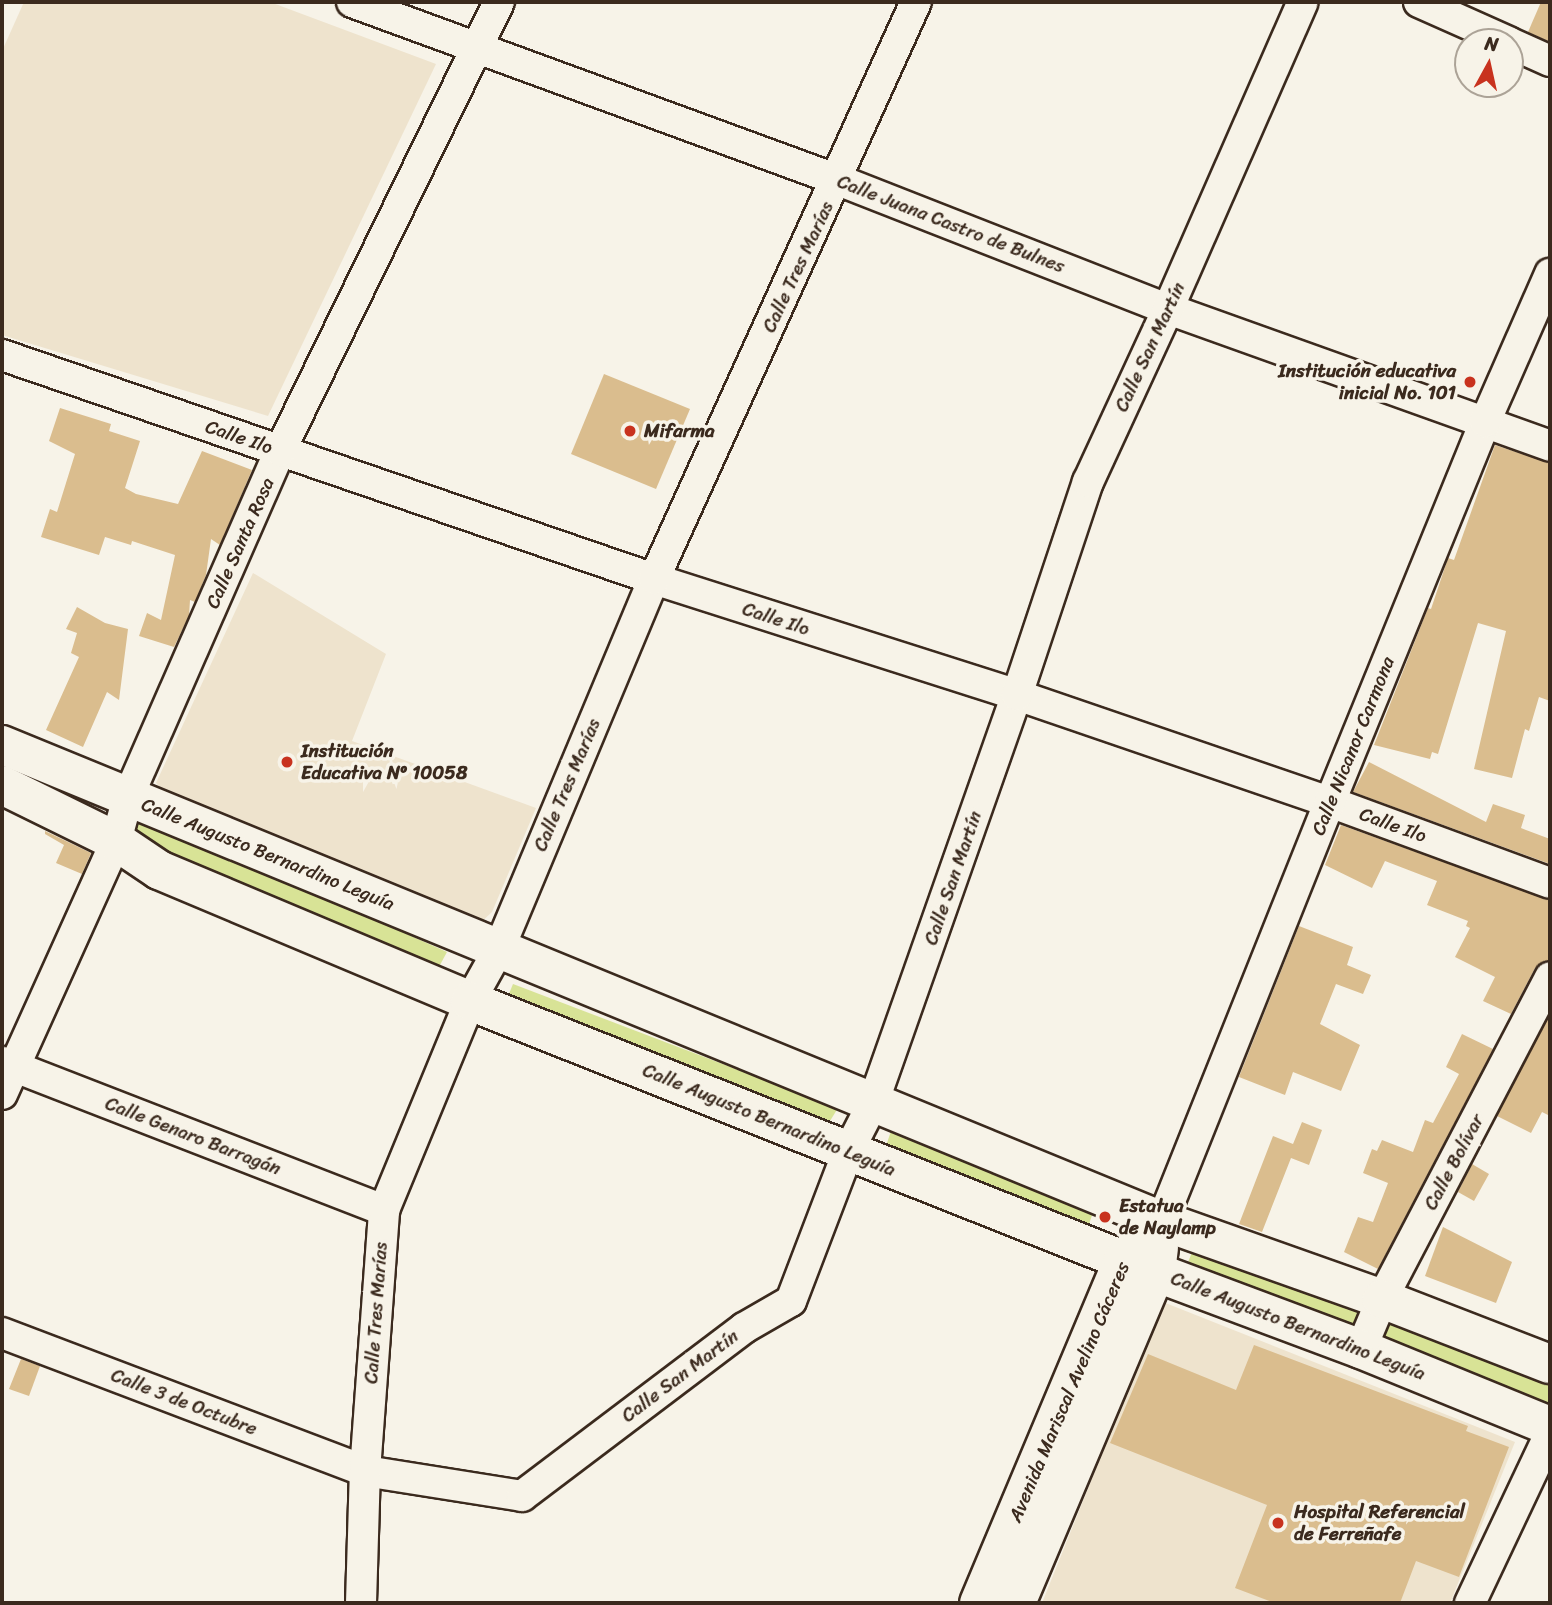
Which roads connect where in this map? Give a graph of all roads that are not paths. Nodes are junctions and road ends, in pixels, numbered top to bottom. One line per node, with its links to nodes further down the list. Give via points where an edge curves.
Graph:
1 (352, 2): 7 (street, Calle Juana Castro de Bulnes)
2 (499, 2): 7 (street, Calle Santa Rosa)
3 (916, 2): 10 (street, Calle Tres Marías)
4 (1303, 2): 12 (street, Calle San Martín)
5 (1419, 2): 6 (street)
6 (1478, 28)
7 (477, 47): 10 (street, Calle Juana Castro de Bulnes); 16 (street, Calle Santa Rosa)
8 (1524, 49): 9 (street)
9 (1550, 61)
10 (838, 180): 12 (street, Calle Juana Castro de Bulnes); 17 (street, Calle Tres Marías)
11 (1550, 274): 14 (street, Calle Nicanor Carmona)
12 (1168, 309): 14 (street, Calle Juana Castro de Bulnes); 18 (street, Calle San Martín, via 1088,482)
13 (2, 355): 16 (street, Calle Ilo)
14 (1485, 422): 15 (street, Calle Juana Castro de Bulnes); 22 (street, Calle Nicanor Carmona)
15 (1550, 446)
16 (280, 451): 17 (street, Calle Ilo); 21 (street, Calle Santa Rosa)
17 (653, 579): 18 (street, Calle Ilo); 25 (street, Calle Tres Marías)
18 (1017, 695): 22 (street, Calle Ilo); 30 (street, Calle San Martín)
19 (2, 745): 21 (main road, Calle Augusto Bernardino Leguía)
20 (2, 785): 23 (main road, Calle Augusto Bernardino Leguía)
21 (128, 797): 23 (street, Calle Santa Rosa); 25 (main road, Calle Augusto Bernardino Leguía)
22 (1330, 802): 24 (street, Calle Ilo); 33 (street, Calle Nicanor Carmona)
23 (116, 841): 27 (main road, Calle Augusto Bernardino Leguía, via 159,870); 28 (street, Calle Santa Rosa)
24 (1550, 883)
25 (499, 949): 27 (street, Calle Tres Marías); 30 (main road, Calle Augusto Bernardino Leguía)
26 (1550, 977): 35 (street, Calle Bolívar)
27 (470, 1001): 31 (main road, Calle Augusto Bernardino Leguía); 32 (street, Calle Tres Marías)
28 (8, 1065): 29 (street, Calle Santa Rosa); 32 (street, Calle Genaro Barragán)
29 (2, 1094)
30 (873, 1103): 31 (street, Calle San Martín); 33 (main road, Calle Augusto Bernardino Leguía)
31 (848, 1152): 34 (main road, Calle Augusto Bernardino Leguía); 41 (street, Calle San Martín, via 791,1301 744,1328 522,1496)
32 (384, 1210): 41 (street, Calle Tres Marías)
33 (1162, 1222): 34 (main road, Avenida Mariscal Avelino Cáceres); 35 (main road, Calle Augusto Bernardino Leguía)
34 (1140, 1266): 37 (main road, Calle Augusto Bernardino Leguía); 43 (main road, Avenida Mariscal Avelino Cáceres); 44 (main road, Avenida Mariscal Avelino Cáceres)
35 (1382, 1299): 37 (street, Calle Bolívar); 38 (main road, Calle Augusto Bernardino Leguía)
36 (2, 1333): 41 (street, Calle 3 de Octubre)
37 (1361, 1349): 39 (main road, Calle Augusto Bernardino Leguía)
38 (1550, 1364)
39 (1550, 1426)
40 (1550, 1434): 45 (street)
41 (365, 1471): 42 (street, Calle Tres Marías)
42 (361, 1603)
43 (979, 1603)
44 (1016, 1603)
45 (1469, 1603)

